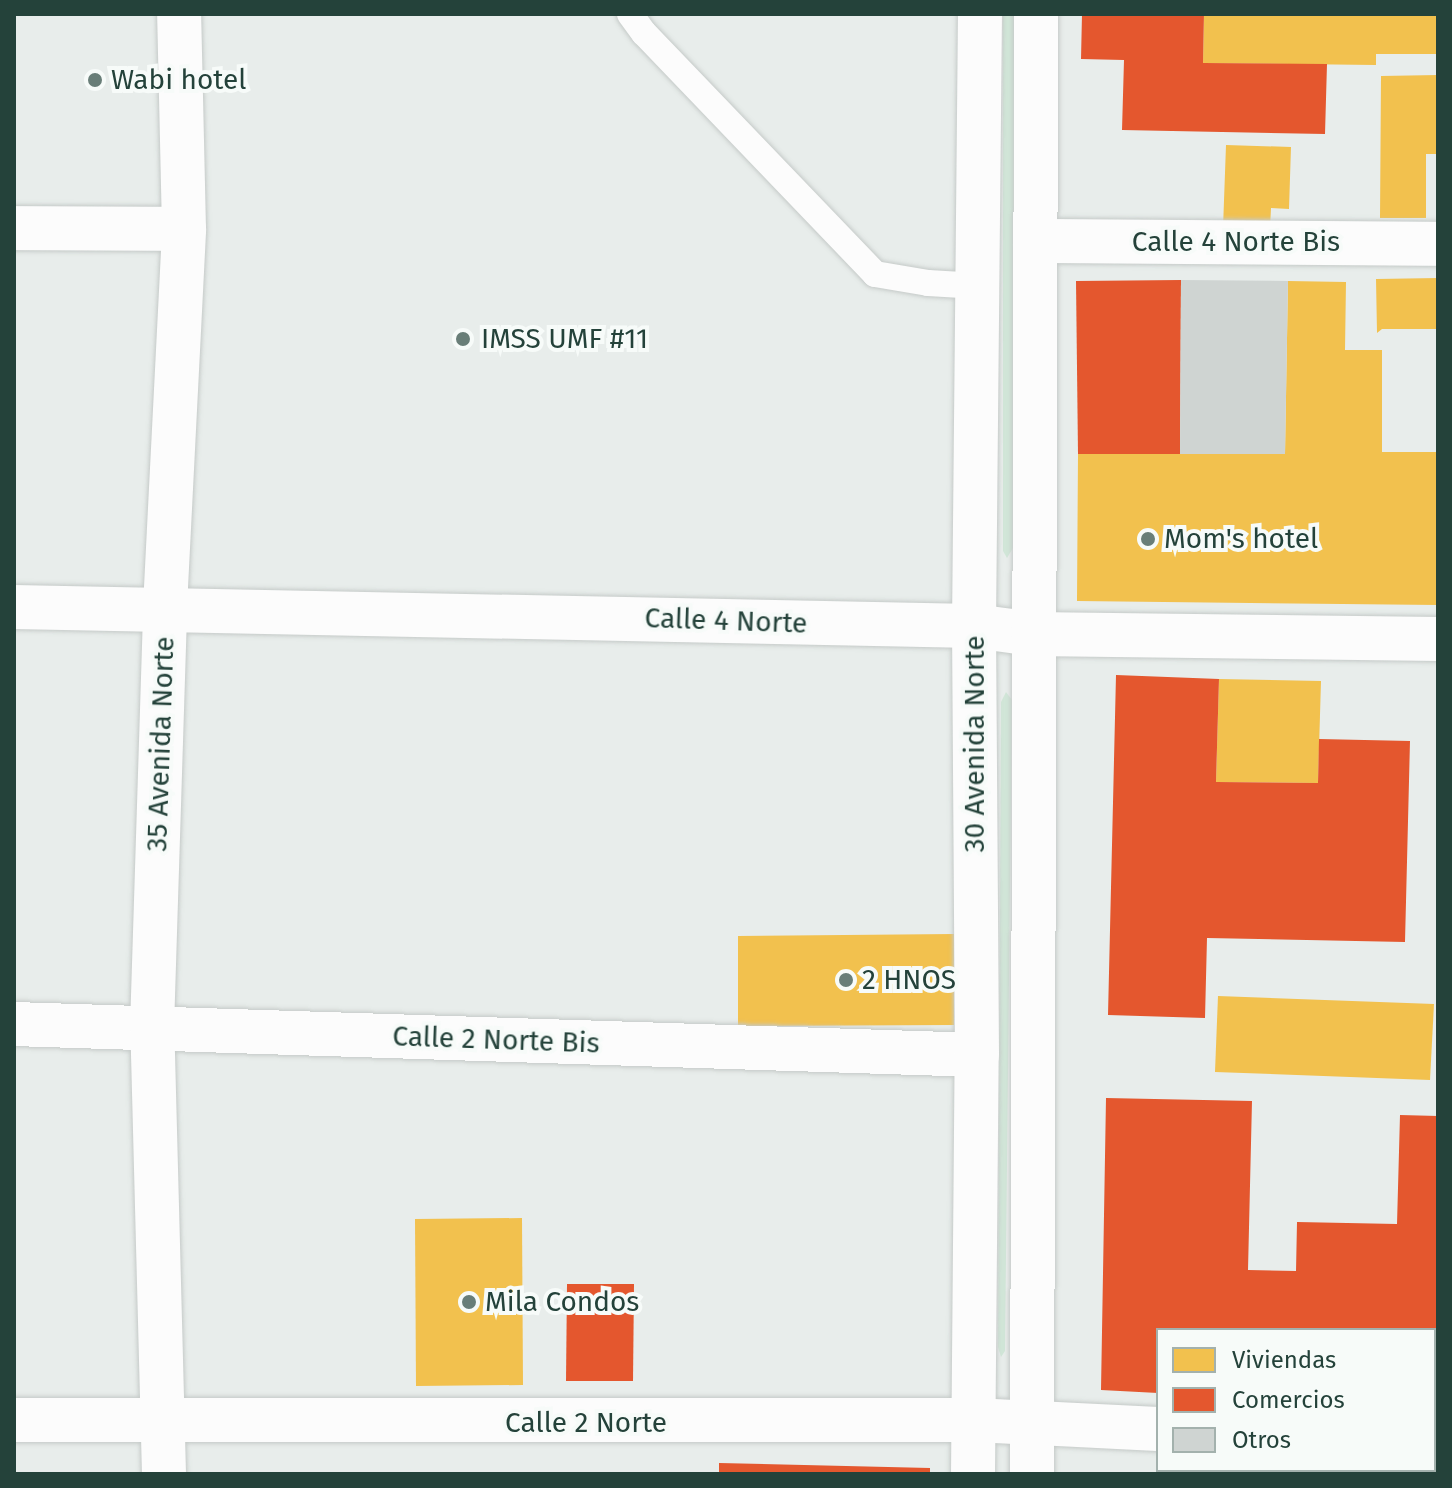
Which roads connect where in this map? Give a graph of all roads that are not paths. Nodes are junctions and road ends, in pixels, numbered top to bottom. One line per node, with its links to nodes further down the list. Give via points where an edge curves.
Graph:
1 (179, 14): 6 (street, 35 Avenida Norte)
2 (630, 14): 9 (lane, via 875,274)
3 (980, 14): 9 (street, 30 Avenida Norte)
4 (1036, 14): 7 (street, 30 Avenida Norte)
5 (14, 228): 6 (street)
6 (184, 229): 11 (street, 35 Avenida Norte)
7 (1035, 241): 8 (street, Calle 4 Norte Bis); 13 (street, 30 Avenida Norte)
8 (1438, 244)
9 (979, 286): 12 (street, 30 Avenida Norte)
10 (14, 607): 11 (street, Calle 4 Norte)
11 (165, 607): 12 (street, Calle 4 Norte); 16 (street, 35 Avenida Norte)
12 (974, 626): 13 (street, Calle 4 Norte); 17 (street, 30 Avenida Norte)
13 (1033, 634): 14 (street, Calle 4 Norte); 21 (street, 30 Avenida Norte)
14 (1438, 639)
15 (14, 1024): 16 (street, Calle 2 Norte Bis)
16 (152, 1028): 17 (street, Calle 2 Norte Bis); 20 (street, 35 Avenida Norte)
17 (977, 1055): 19 (street, 30 Avenida Norte)
18 (14, 1420): 20 (street, Calle 2 Norte)
19 (975, 1420): 20 (street, Calle 2 Norte); 21 (street, Calle 2 Norte); 24 (street, 30 Avenida Norte)
20 (164, 1421): 23 (street, 35 Avenida Norte)
21 (1032, 1425): 22 (street, Calle 2 Norte); 25 (street, 30 Avenida Norte)
22 (1156, 1429)
23 (164, 1474)
24 (973, 1474)
25 (1032, 1474)

